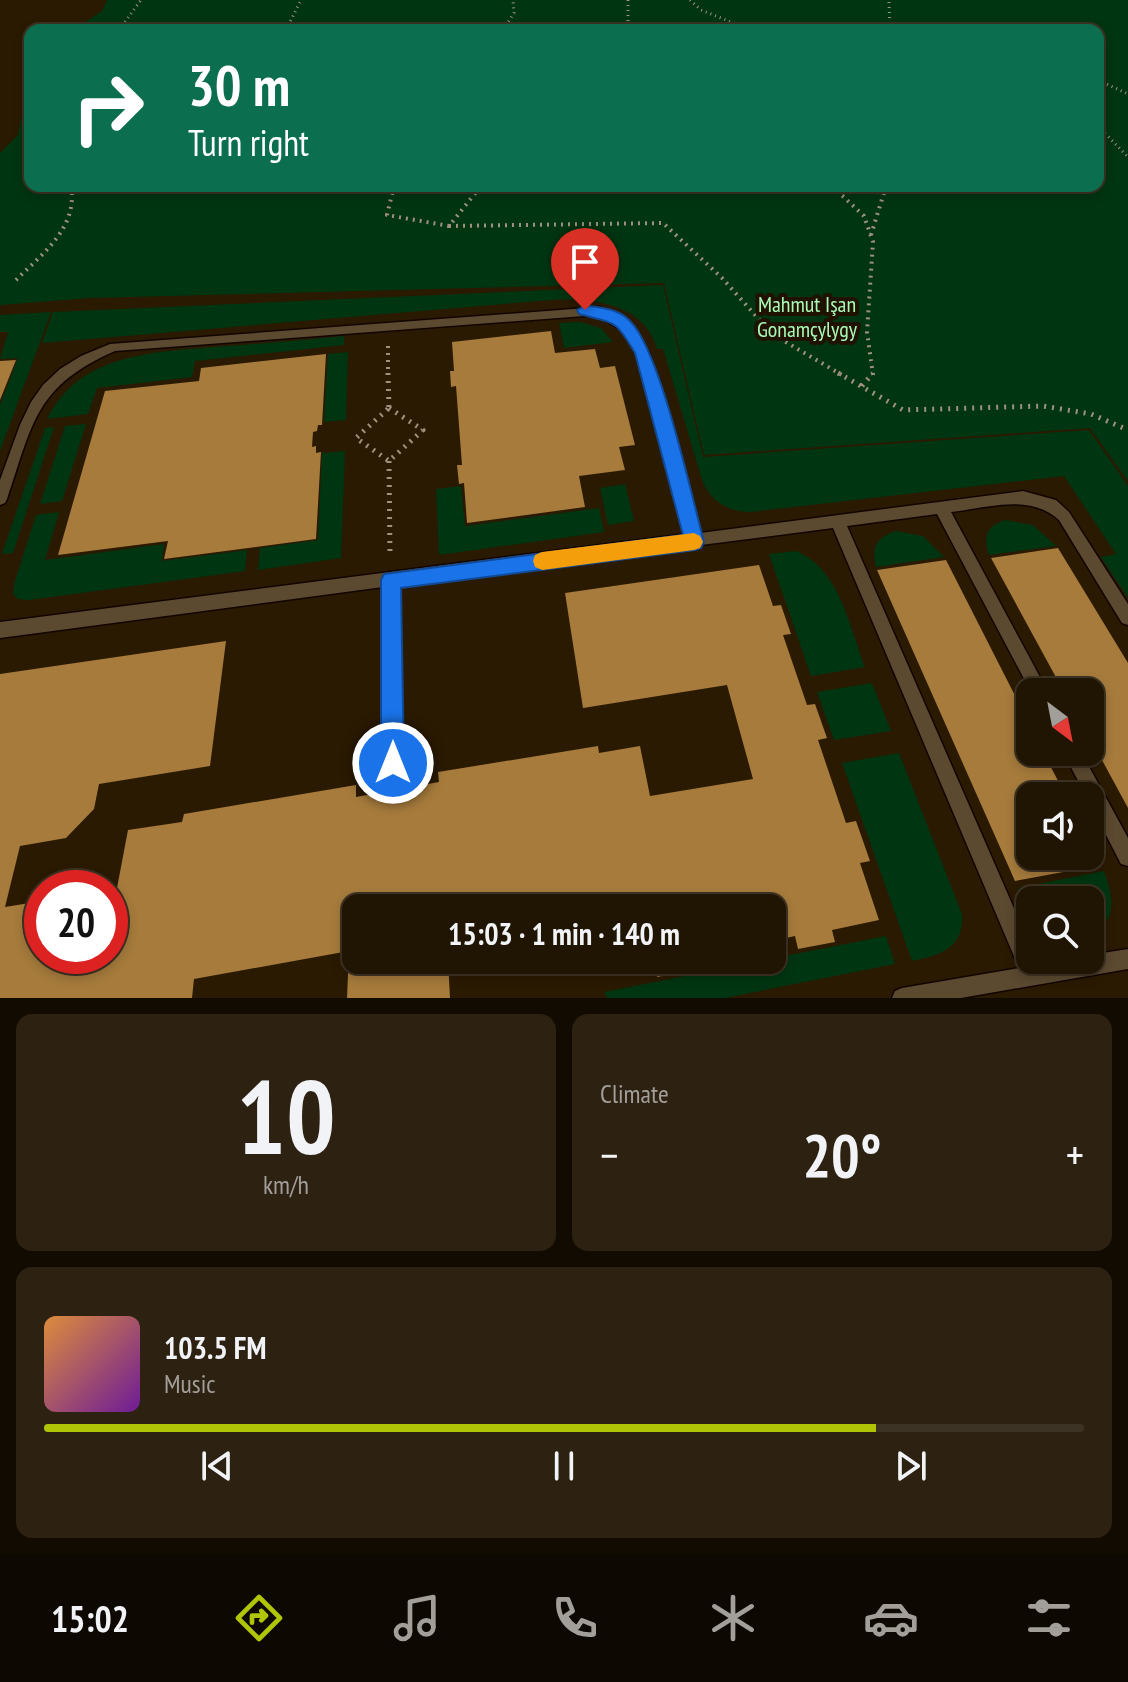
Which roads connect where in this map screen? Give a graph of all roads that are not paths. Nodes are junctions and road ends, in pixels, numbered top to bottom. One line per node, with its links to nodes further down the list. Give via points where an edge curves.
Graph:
1 (0, 499): 4 (lane, via 36,402 63,371 96,353 131,344 585,310 615,316 643,353)
2 (942, 509): 3 (lane); 6 (lane, via 1023,497 1051,504); 8 (lane)
3 (838, 523): 4 (lane); 12 (lane)
4 (695, 542): 5 (lane)
5 (391, 580): 7 (lane); 9 (lane)
6 (1128, 618)
7 (0, 630)
8 (1033, 678)
9 (393, 763)
10 (1079, 766): 11 (lane)
11 (1128, 857)
12 (1016, 936)
13 (1128, 959): 14 (lane)
14 (1104, 962)
15 (1027, 974): 16 (lane)
16 (902, 998)

